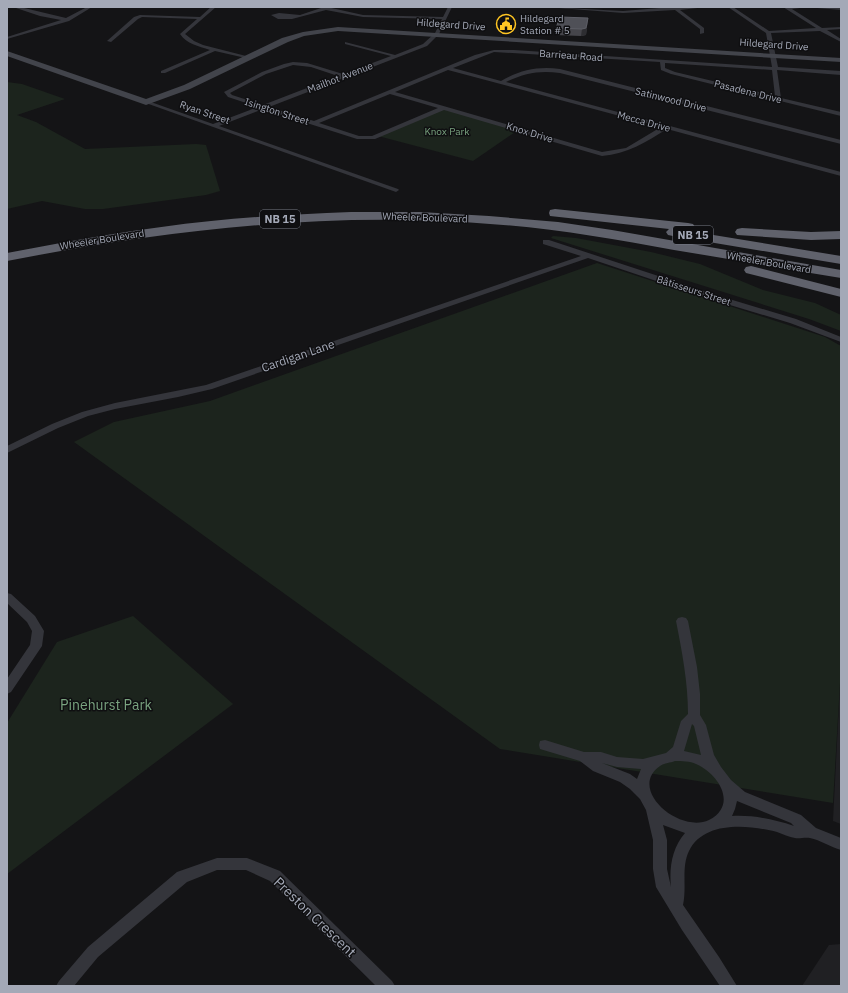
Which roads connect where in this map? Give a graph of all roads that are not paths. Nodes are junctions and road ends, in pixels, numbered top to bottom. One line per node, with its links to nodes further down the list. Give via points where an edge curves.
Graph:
1 (15, 7): 19 (street)
2 (90, 7): 19 (street)
3 (214, 7): 16 (street)
4 (450, 7): 17 (street, Mailhot Avenue)
5 (548, 7): 14 (street)
6 (704, 7): 11 (street)
7 (730, 7): 22 (street)
8 (806, 7): 12 (street)
9 (817, 7): 13 (street)
10 (324, 8): 15 (street); 17 (street, via 363,16)
11 (675, 8): 14 (street); 23 (street, via 702,29)
12 (786, 8): 21 (street)
13 (841, 9)
14 (623, 12): 18 (street)
15 (300, 16)
16 (200, 18): 26 (street, via 142,16 136,18); 29 (street, via 182,34 184,38 192,43)
17 (445, 18): 24 (street, Mailhot Avenue)
18 (629, 19)
19 (67, 20): 25 (street)
20 (841, 28): 21 (street)
21 (821, 29): 22 (street); 27 (street)
22 (768, 32): 32 (street)
23 (702, 33)
24 (437, 34): 32 (street, Hildegard Drive); 33 (street, Mailhot Avenue, via 425,45); 34 (street, Hildegard Drive, via 357,29 319,31 285,40)
25 (7, 38)
26 (110, 41)
27 (841, 41)
28 (347, 43): 33 (street)
29 (216, 49): 34 (street); 40 (street)
30 (7, 53): 46 (street, Ryan Street)
31 (561, 54): 36 (street); 37 (street, Barrieau Road); 38 (street, Barrieau Road, via 494,51)
32 (773, 55): 35 (street, Hildegard Drive); 39 (street)
33 (395, 56): 42 (street, Mailhot Avenue)
34 (248, 58): 46 (street, Hildegard Drive, via 187,87)
35 (841, 60)
36 (559, 61)
37 (662, 61): 39 (street, Barrieau Road); 45 (street, Pasadena Drive, via 662,69 673,73)
38 (448, 68): 43 (street, Mecca Drive); 44 (street, Barrieau Road)
39 (774, 68): 41 (street, Barrieau Road); 45 (street)
40 (163, 72)
41 (841, 73)
42 (343, 76): 47 (street, Mailhot Avenue); 47 (street, Isington Street, via 292,63 280,66 227,92 230,96)
43 (502, 82): 52 (street, Mecca Drive); 53 (street, Satinwood Drive, via 535,69 558,69)
44 (390, 92): 48 (street, Knox Drive); 50 (street, Barrieau Road)
45 (778, 98): 49 (street, Pasadena Drive)
46 (146, 102): 51 (street, Ryan Street)
47 (263, 106): 50 (street, Isington Street); 51 (street, Mailhot Avenue)
48 (445, 107): 50 (street, Isington Street, via 373,138 359,138); 52 (street, Knox Drive, via 602,154 624,152)
49 (841, 114)
50 (315, 123)
51 (213, 126): 55 (street, Ryan Street)
52 (666, 127): 54 (street, Mecca Drive)
53 (841, 142)
54 (841, 174)
55 (396, 190)
56 (544, 212): 58 (highway, via 714,230 811,236); 60 (highway, Wheeler Boulevard / NB 15, via 430,205 255,210 134,223); 63 (highway, Wheeler Boulevard / NB 15)
57 (556, 226): 62 (highway, Wheeler Boulevard / NB 15, via 462,218 308,217 132,234 66,244); 64 (highway, Wheeler Boulevard / NB 15); 65 (highway, via 656,245)
58 (841, 235)
59 (546, 242): 61 (street, Bâtisseurs Street)
60 (7, 245)
61 (588, 256): 66 (street, Bâtisseurs Street, via 793,321); 67 (street, Cardigan Lane, via 209,387 86,414)
62 (7, 257)
63 (841, 260)
64 (841, 274)
65 (841, 293)
66 (841, 340)
67 (7, 450)
68 (7, 597): 70 (street, via 31,619 38,631 36,646)
69 (682, 621): 71 (street, via 691,667)
70 (7, 689)
71 (694, 716): 73 (street, via 687,721 678,750); 76 (street, via 700,725 708,756)
72 (545, 745): 74 (street)
73 (671, 756): 75 (street); 76 (street, via 695,758)
74 (584, 757): 75 (street, via 601,757 633,764); 78 (street, via 598,768 625,778)
75 (657, 761): 78 (street, via 644,776)
76 (717, 771): 77 (street)
77 (727, 784): 80 (street, via 730,806); 82 (street, via 740,796 796,819)
78 (645, 797): 79 (street)
79 (654, 811): 81 (street, via 676,826); 84 (street, via 660,840 663,887)
80 (717, 823): 81 (street); 82 (street, via 748,821 795,832)
81 (702, 828): 84 (street, via 689,838 679,856)
82 (811, 832): 83 (street)
83 (841, 844)
84 (675, 906): 87 (street)
85 (64, 986): 86 (street, Preston Crescent, via 93,952 182,877 217,864 247,864 275,876)
86 (387, 986)
87 (729, 986)

